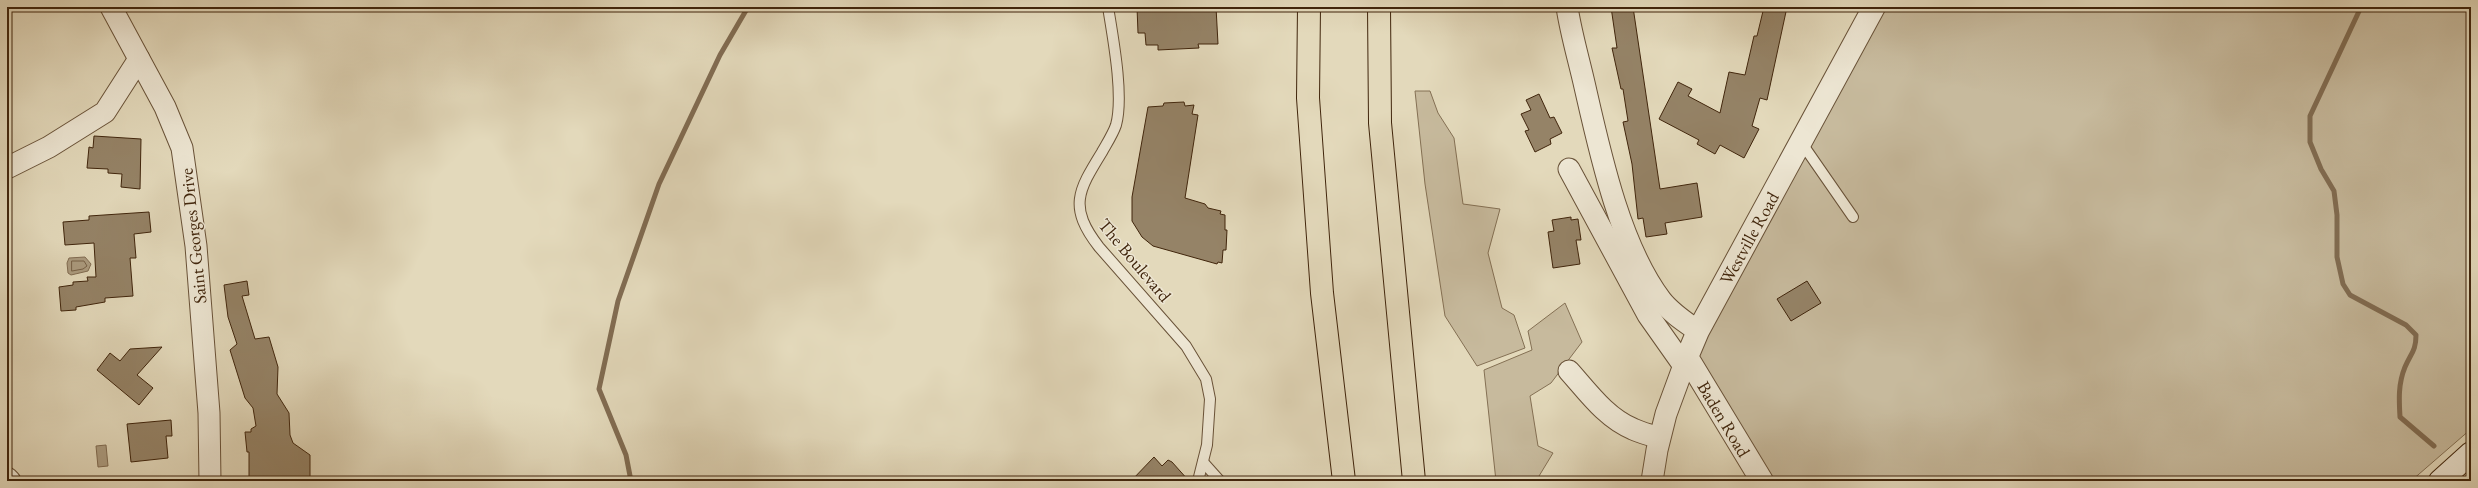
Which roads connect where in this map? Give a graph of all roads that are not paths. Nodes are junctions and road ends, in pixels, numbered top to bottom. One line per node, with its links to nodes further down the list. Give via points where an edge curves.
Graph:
1 (111, 7): 7 (street, Saint Georges Drive)
2 (1108, 7): 17 (lane, The Boulevard, via 1118,97 1116,125 1082,184 1080,216 1086,230 1099,247 1189,351 1206,379 1210,399 1207,445)
3 (1309, 7): 24 (highway, via 1308,98 1320,270)
4 (1379, 7): 19 (highway, via 1380,123 1399,344)
5 (1567, 7): 12 (street, via 1596,133 1616,205 1630,241 1661,300 1681,320)
6 (1874, 7): 8 (street, Westville Road)
7 (139, 59): 9 (street, via 105,112); 21 (street, Saint Georges Drive, via 171,120 182,148 187,174 196,246 209,413)
8 (1801, 142): 11 (lane); 12 (street, Westville Road)
9 (7, 168)
10 (1569, 169): 13 (street, via 1648,315)
11 (1853, 217)
12 (1698, 331): 13 (street, Westville Road)
13 (1685, 361): 15 (street, Westville Road); 26 (street, Baden Road)
14 (1569, 371): 15 (street, via 1596,402 1616,419 1632,429)
15 (1659, 438): 25 (street, Westville Road)
16 (2471, 453): 27 (street)
17 (1203, 462): 22 (lane, The Boulevard); 23 (lane)
18 (7, 478): 20 (street)
19 (1414, 479)
20 (10, 481)
21 (210, 481)
22 (1198, 481)
23 (1220, 481)
24 (1344, 481)
25 (1652, 481)
26 (1762, 481)
27 (2440, 481)

